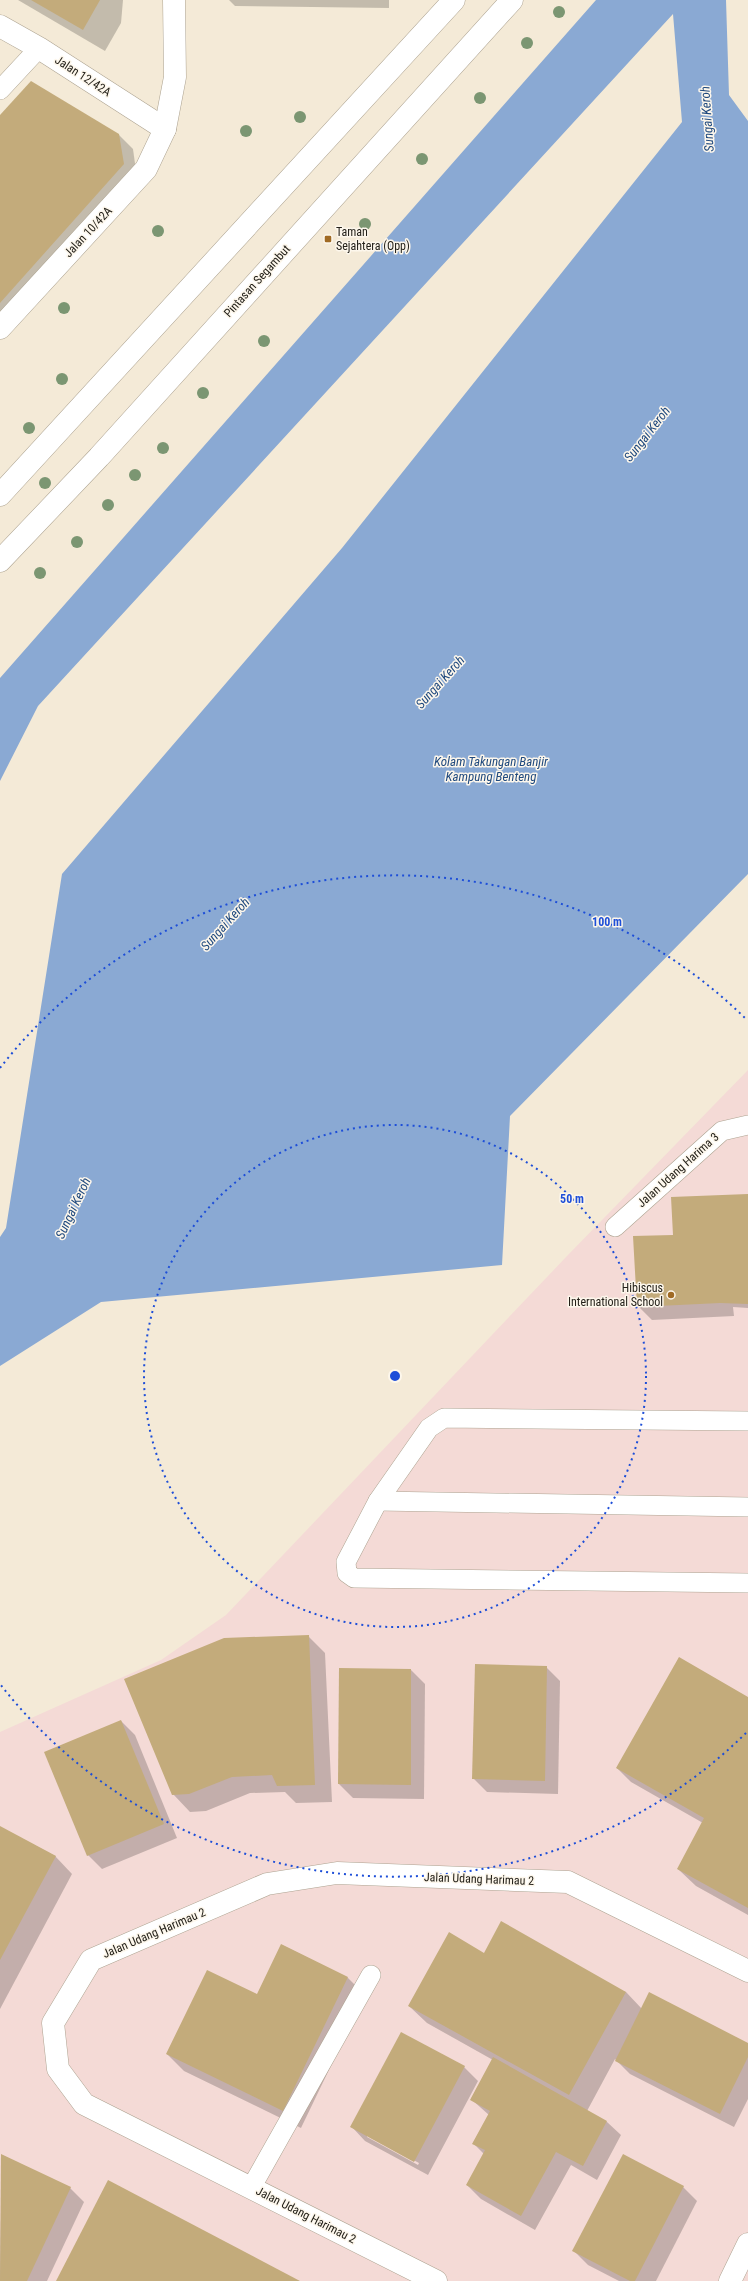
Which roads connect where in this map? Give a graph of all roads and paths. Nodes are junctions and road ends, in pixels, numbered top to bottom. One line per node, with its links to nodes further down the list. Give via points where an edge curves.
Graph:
1 (174, 0): 7 (street, Jalan 10/42A, via 175,77)
2 (454, 0): 9 (street)
3 (512, 0): 10 (street, Pintasan Segambut, via 104,451)
4 (0, 26): 5 (street, Jalan 12/42A)
5 (39, 48): 6 (lane); 7 (street, Jalan 12/42A)
6 (0, 90)
7 (165, 129): 8 (street, Jalan 10/42A, via 146,169)
8 (0, 328)
9 (0, 494)
10 (0, 562)
11 (748, 1125): 12 (lane, Jalan Udang Harima 3, via 722,1131)
12 (615, 1227)
13 (748, 1421): 14 (lane, via 444,1418 429,1428)
14 (378, 1501): 15 (lane); 16 (lane, via 346,1562 347,1572 354,1578)
15 (748, 1507)
16 (748, 1583)
17 (748, 1971): 19 (street, Jalan Udang Harimau 2, via 568,1882 337,1873 267,1884 91,1960 53,2023 58,2069 84,2104)
18 (371, 1974): 19 (lane)
19 (251, 2188): 21 (street, Jalan Udang Harimau 2)
20 (748, 2244): 22 (street)
21 (436, 2281)
22 (730, 2281)

